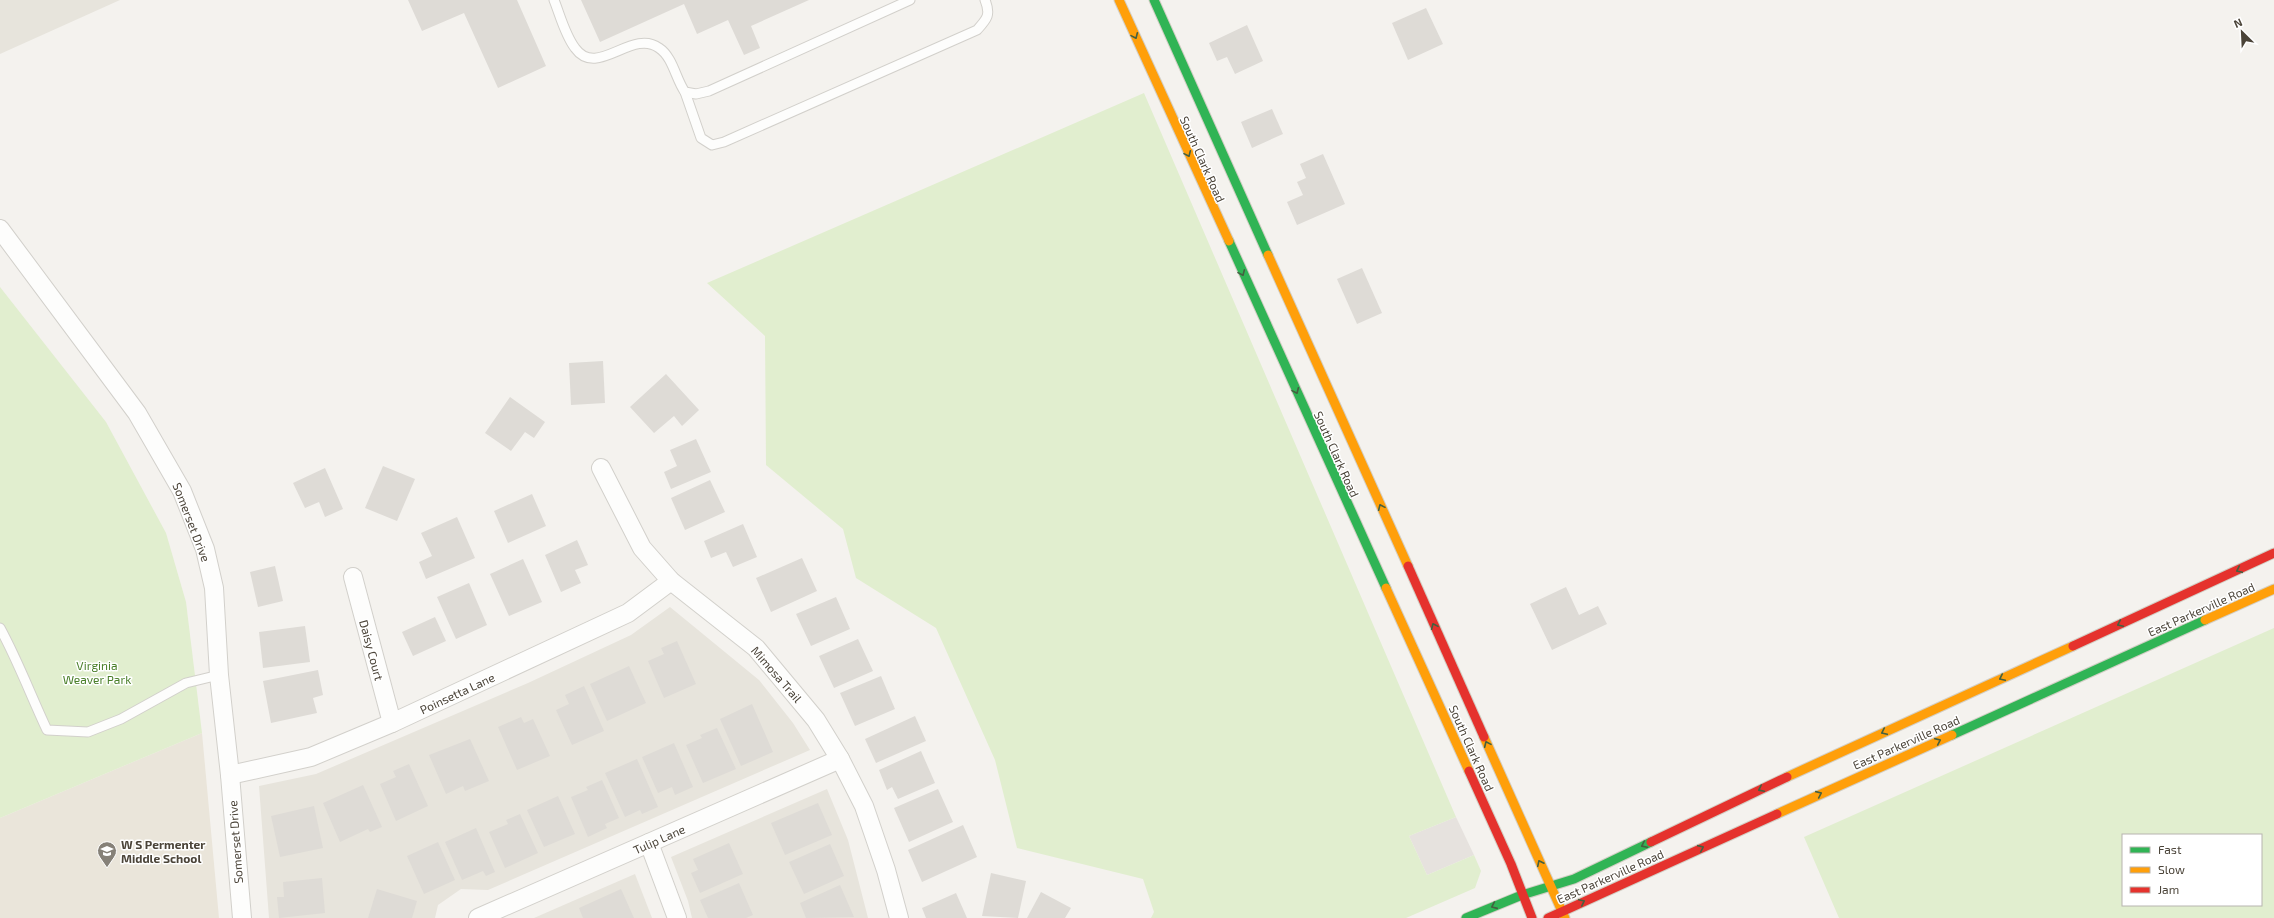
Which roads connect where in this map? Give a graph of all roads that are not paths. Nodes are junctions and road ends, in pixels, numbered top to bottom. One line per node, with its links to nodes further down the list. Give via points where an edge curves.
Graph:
1 (554, 0): 6 (lane, via 574,48 581,54 590,58 602,58 633,44 659,47 666,55)
2 (910, 0): 6 (lane, via 709,91 696,94)
3 (985, 0): 6 (lane, via 989,10 986,21 977,30 712,146 701,138)
4 (1119, 0): 20 (main road, South Clark Road, one-way to 20, via 1511,864)
5 (1154, 0): 19 (main road, South Clark Road, one-way to 5)
6 (685, 92)
7 (0, 229): 14 (street, Somerset Drive, via 137,413 182,491 204,549 214,588)
8 (601, 468): 11 (street, Mimosa Trail, via 642,548)
9 (2274, 553): 19 (main road, East Parkerville Road, one-way to 19, via 1574,878)
10 (353, 577): 15 (street, Daisy Court)
11 (671, 581): 15 (street, Poinsetta Lane, via 628,613); 16 (street, Mimosa Trail, via 756,648 816,720)
12 (2274, 589): 21 (main road, East Parkerville Road, one-way to 12)
13 (0, 628): 14 (lane, via 47,730 88,732 121,719 186,683)
14 (219, 675): 17 (street, Somerset Drive)
15 (392, 723): 17 (street, Poinsetta Lane, via 311,757)
16 (840, 759): 18 (street, Tulip Lane); 25 (street, Mimosa Trail, via 864,806)
17 (230, 775): 22 (street, Somerset Drive)
18 (649, 844): 23 (street, Tulip Lane); 24 (street, via 673,903)
19 (1551, 885): 20 (main road, East Parkerville Road); 21 (main road, South Clark Road)
20 (1522, 895): 26 (main road, East Parkerville Road, one-way to 26); 27 (main road, South Clark Road)
21 (1563, 915): 28 (main road, East Parkerville Road)
22 (242, 918)
23 (478, 918)
24 (676, 918)
25 (899, 918)
26 (1466, 918)
27 (1532, 918)
28 (1547, 918)

